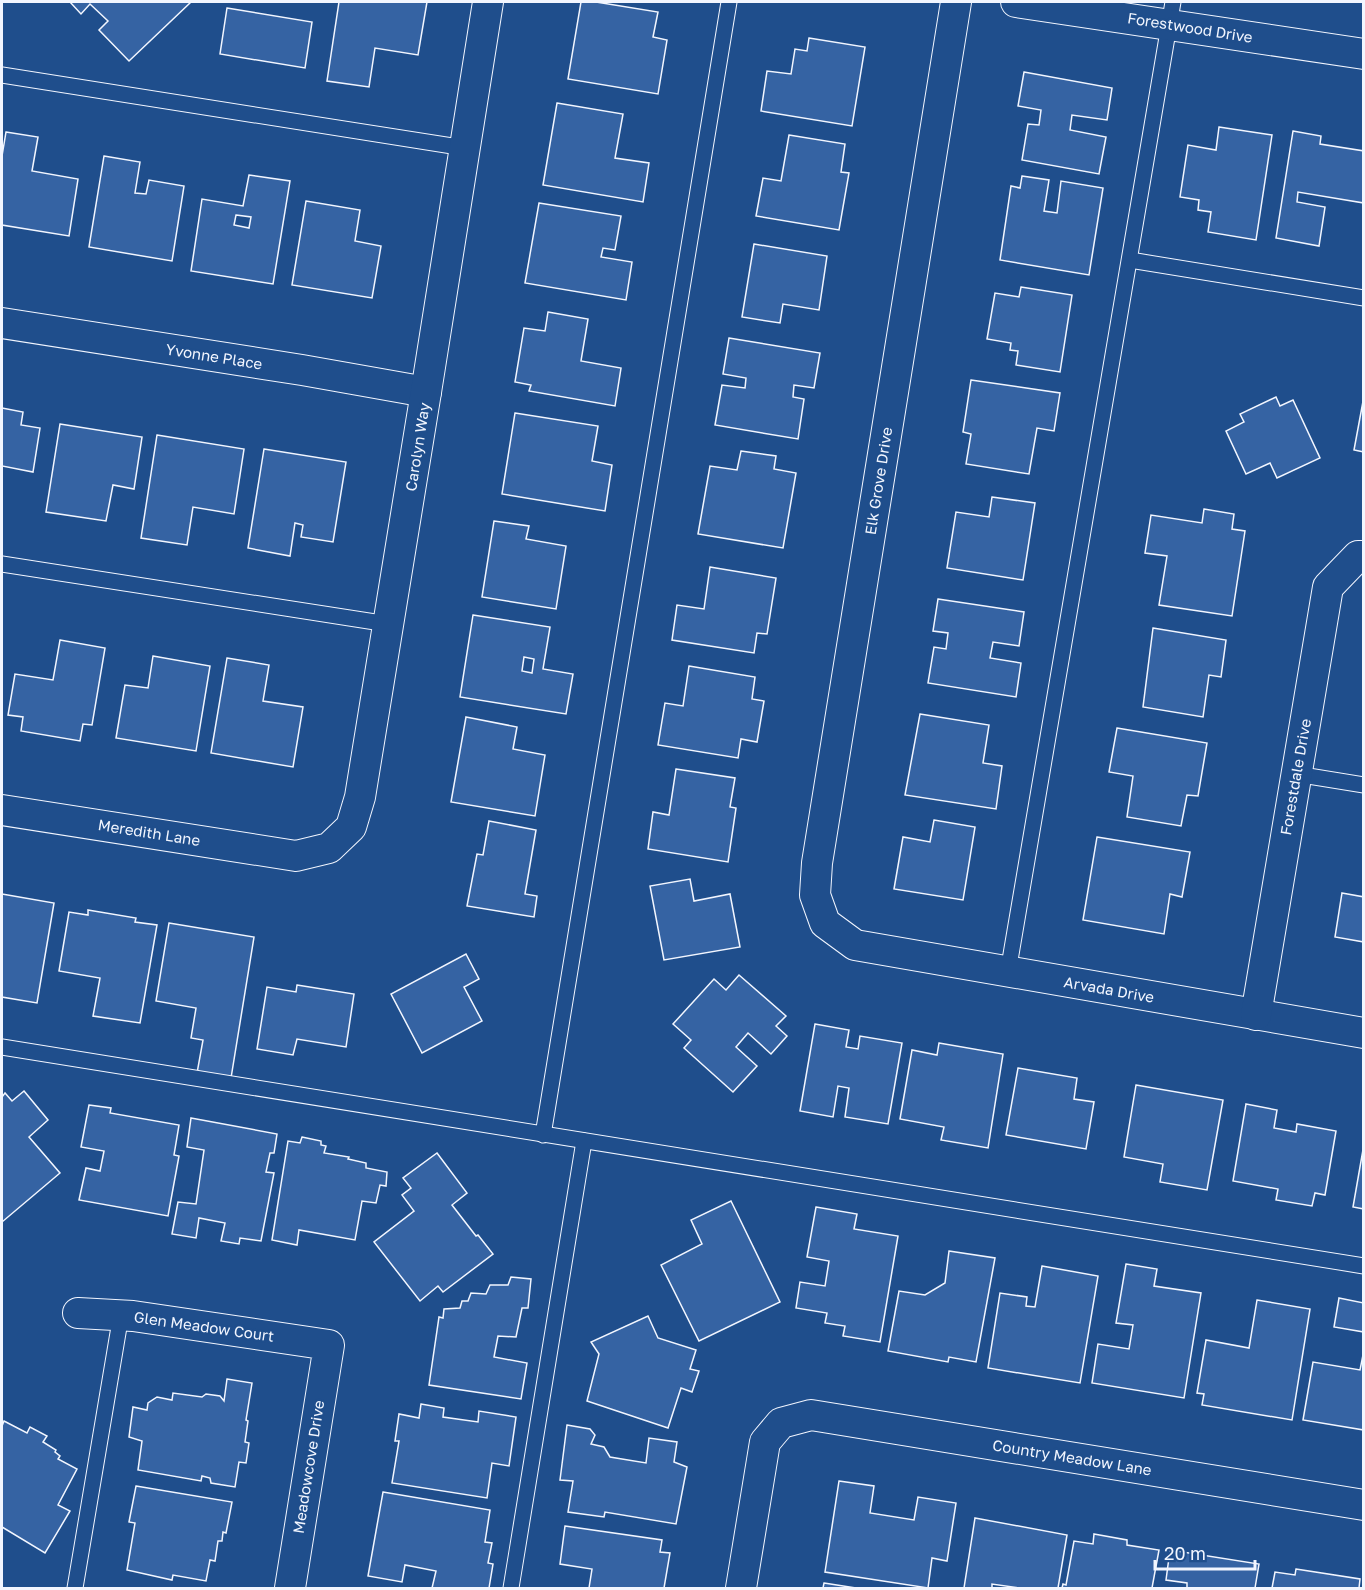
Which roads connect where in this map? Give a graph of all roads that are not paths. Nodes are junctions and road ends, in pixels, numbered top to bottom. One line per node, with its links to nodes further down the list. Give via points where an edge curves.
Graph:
1 (488, 2): 8 (street, Carolyn Way)
2 (729, 2): 25 (lane)
3 (956, 2): 20 (street, Elk Grove Drive, via 817,863 815,895 825,923)
4 (1016, 2): 5 (street, Forestwood Drive)
5 (1171, 13): 6 (street, Forestwood Drive); 9 (lane)
6 (1364, 54)
7 (2, 75): 8 (lane)
8 (465, 148): 12 (street, Carolyn Way)
9 (1130, 260): 10 (lane); 21 (lane)
10 (1364, 298)
11 (2, 323): 12 (street, Yvonne Place)
12 (426, 392): 15 (street, Carolyn Way)
13 (1364, 556): 16 (street, Forestdale Drive, via 1358,556 1328,587)
14 (2, 564): 15 (lane)
15 (388, 624): 19 (street, Carolyn Way, via 360,797 351,828 329,848)
16 (1296, 774): 17 (lane); 22 (street, Forestdale Drive)
17 (1364, 785)
18 (2, 810): 19 (street, Meredith Lane)
19 (296, 856)
20 (855, 945): 21 (street, Arvada Drive)
21 (1008, 972): 22 (street, Arvada Drive)
22 (1256, 1015): 23 (street, Arvada Drive)
23 (1364, 1033)
24 (2, 1047): 25 (lane)
25 (543, 1135): 26 (lane)
26 (584, 1141): 27 (lane); 34 (lane)
27 (1364, 1266)
28 (78, 1313): 29 (street, Glen Meadow Court)
29 (122, 1315): 30 (street, Glen Meadow Court); 32 (lane)
30 (329, 1345): 33 (street, Meadowcove Drive)
31 (1364, 1505): 35 (street, Country Meadow Lane, via 811,1415 781,1423 765,1442)
32 (75, 1588)
33 (290, 1588)
34 (511, 1588)
35 (741, 1588)

